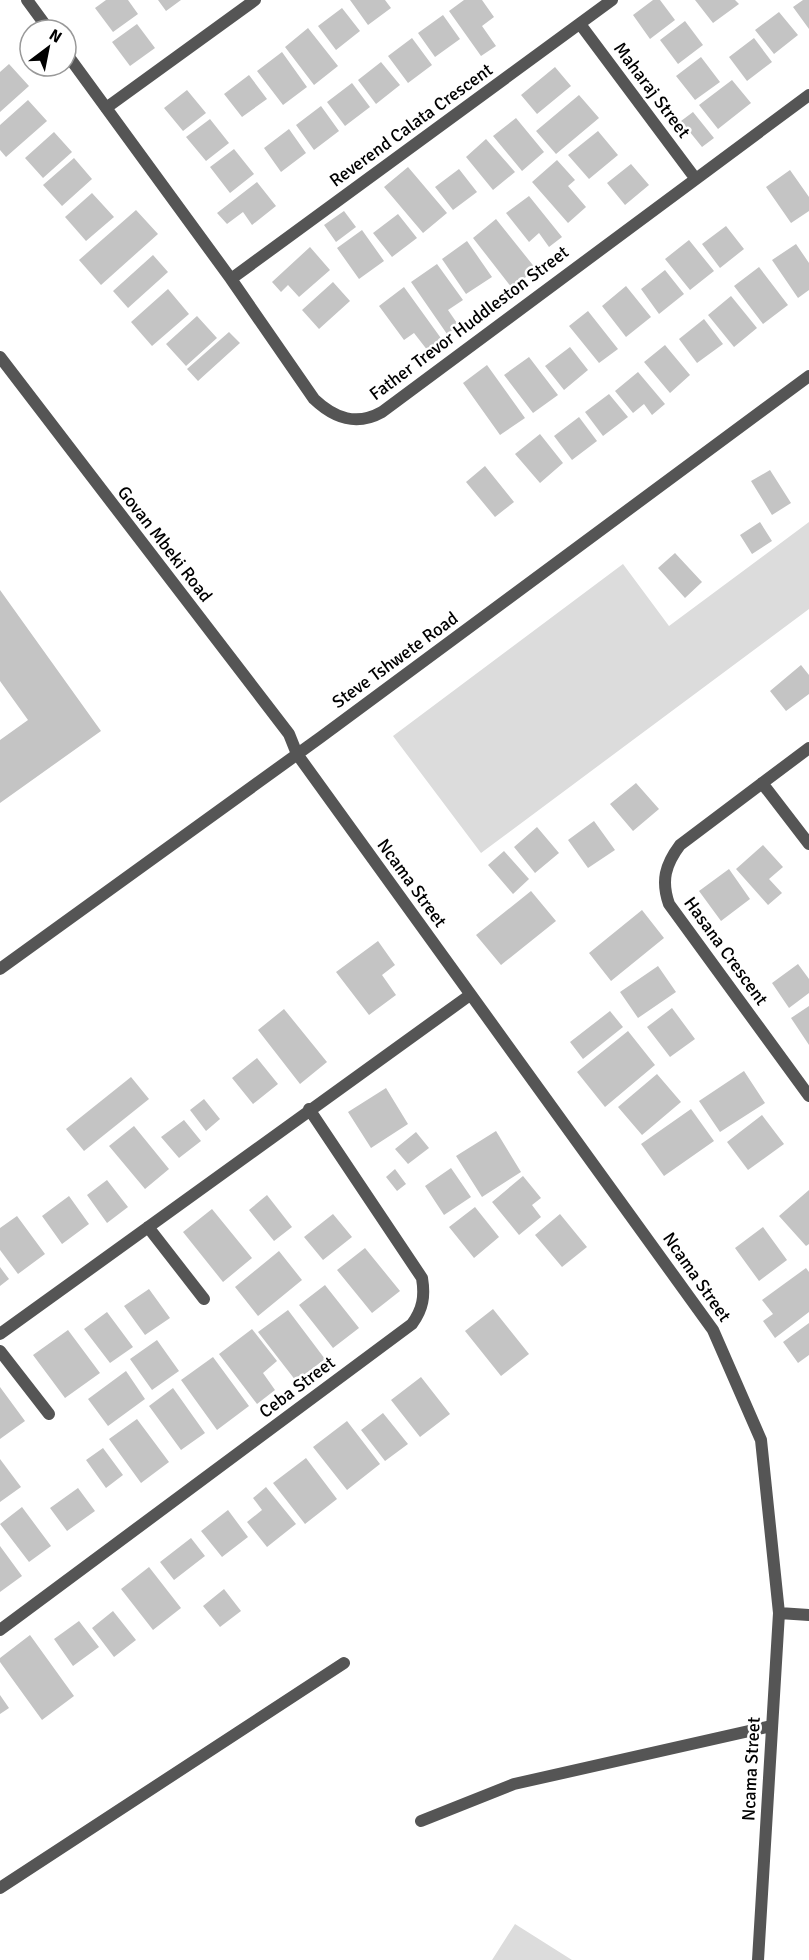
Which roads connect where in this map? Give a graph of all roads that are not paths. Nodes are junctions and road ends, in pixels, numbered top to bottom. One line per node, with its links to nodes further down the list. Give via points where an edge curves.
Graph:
1 (27, 0): 4 (street)
2 (255, 0): 8 (street)
3 (612, 0): 5 (street, Reverend Calata Crescent)
4 (40, 18)
5 (580, 24): 9 (street, Maharaj Street); 10 (street, Reverend Calata Crescent)
6 (78, 70): 8 (street, Father Trevor Huddleston Street)
7 (809, 95): 9 (street, Father Trevor Huddleston Street)
8 (106, 108): 10 (street, Father Trevor Huddleston Street)
9 (695, 177): 10 (street, Father Trevor Huddleston Street, via 369,419 341,418 314,399)
10 (231, 279)
11 (0, 357): 14 (street, Govan Mbeki Road, via 289,734)
12 (809, 376): 14 (street, Steve Tshwete Road)
13 (809, 748): 15 (street, Hasana Crescent)
14 (297, 754): 17 (street, Steve Tshwete Road); 18 (street, Ncama Street)
15 (762, 783): 16 (street); 19 (street, Hasana Crescent, via 680,845 670,858 664,889 669,904)
16 (809, 844)
17 (0, 969)
18 (470, 995): 20 (street); 26 (street, Ncama Street, via 713,1330 761,1440)
19 (809, 1096)
20 (309, 1109): 21 (street); 28 (street, Ceba Street, via 422,1278 424,1291 419,1315)
21 (148, 1227): 22 (street); 23 (street)
22 (204, 1299)
23 (0, 1334)
24 (0, 1351): 25 (street)
25 (49, 1414)
26 (779, 1613): 27 (street); 30 (street, Ncama Street)
27 (809, 1615)
28 (0, 1630)
29 (344, 1663): 32 (street)
30 (771, 1726): 31 (street, via 514,1784); 33 (street, Ncama Street)
31 (421, 1821)
32 (0, 1888)
33 (758, 1960)

